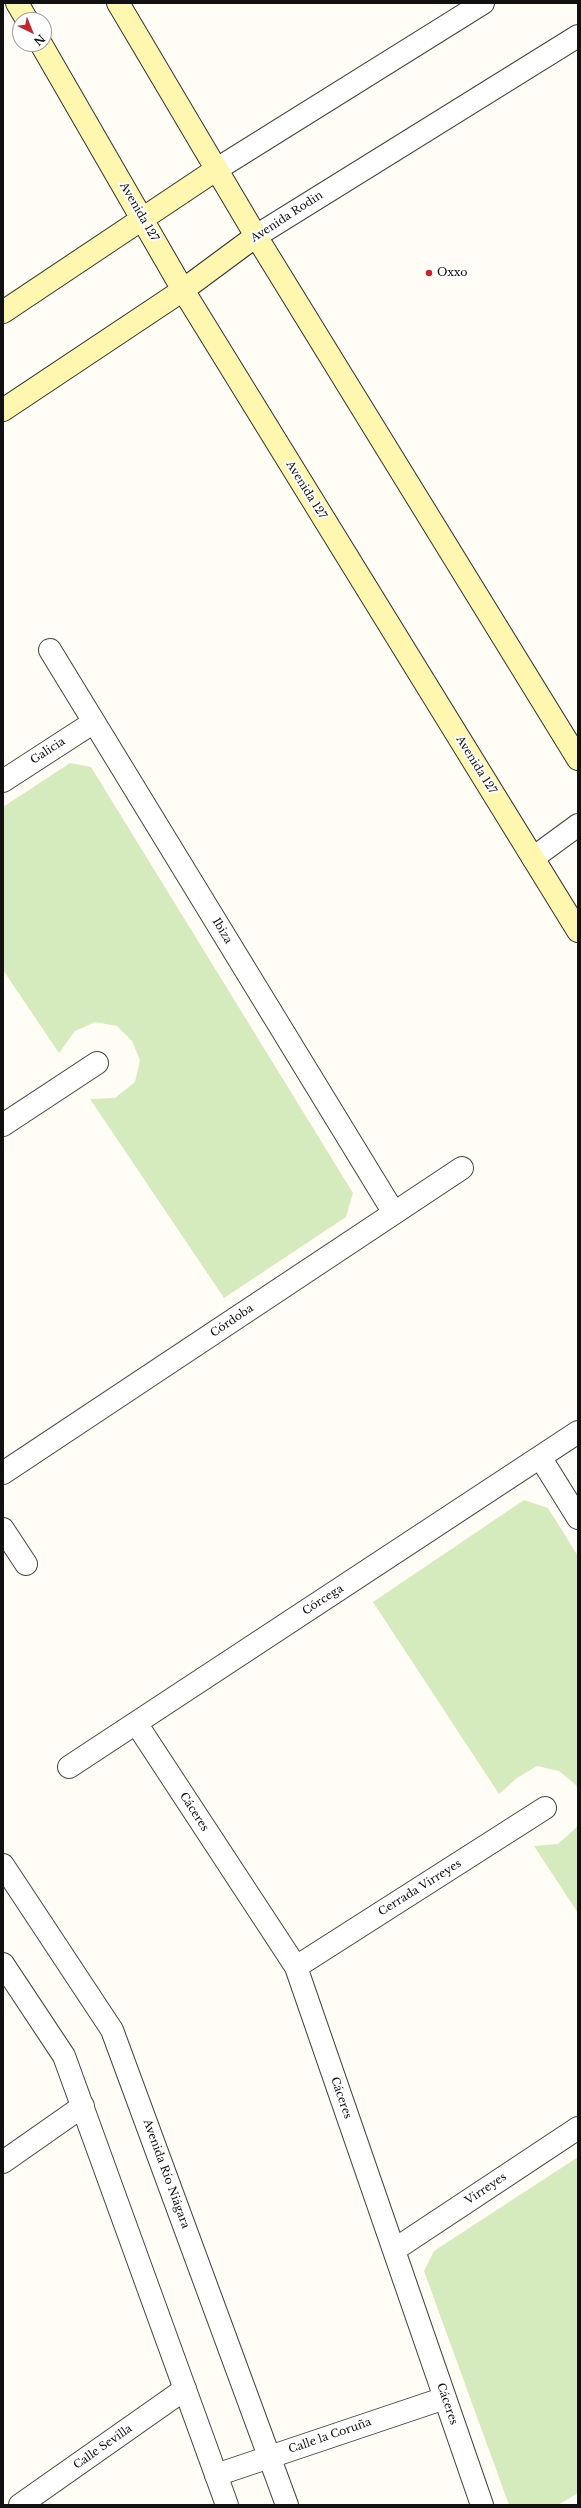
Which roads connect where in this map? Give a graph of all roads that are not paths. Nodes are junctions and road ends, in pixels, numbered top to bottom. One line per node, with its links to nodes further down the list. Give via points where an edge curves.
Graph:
1 (17, 3): 4 (main road)
2 (118, 3): 7 (main road)
3 (483, 3): 7 (street)
4 (22, 12)
5 (578, 36): 9 (street, Avenida Rodin)
6 (46, 52): 8 (main road, Avenida 127)
7 (216, 169): 8 (main road); 9 (main road)
8 (143, 218): 10 (main road, Avenida 127); 11 (main road)
9 (256, 236): 10 (main road, Avenida Rodin); 15 (main road)
10 (183, 290): 12 (main road, Avenida Rodin); 18 (main road, Avenida 127)
11 (3, 312)
12 (3, 410)
13 (50, 650): 14 (street, Ibiza)
14 (94, 722): 16 (street, Galicia); 23 (street, Ibiza)
15 (578, 759)
16 (3, 781)
17 (578, 825): 18 (street)
18 (533, 858): 19 (main road, Avenida 127)
19 (578, 931)
20 (97, 1063): 21 (street)
21 (3, 1125)
22 (462, 1168): 23 (street, Córdoba)
23 (394, 1213): 26 (street, Córdoba)
24 (578, 1432): 25 (street, Córcega)
25 (540, 1457): 27 (street); 30 (street, Córcega)
26 (3, 1473)
27 (578, 1518)
28 (3, 1529): 29 (street)
29 (26, 1564)
30 (136, 1723): 31 (street, Córcega); 35 (street, Cáceres)
31 (69, 1767)
32 (545, 1808): 35 (street, Cerrada Virreyes)
33 (3, 1865): 42 (street, Avenida Río Niágara, via 112,2030)
34 (3, 1964): 36 (street, via 64,2056)
35 (296, 1967): 39 (street, Cáceres)
36 (83, 2106): 38 (street); 40 (street)
37 (578, 2128): 39 (street, Virreyes)
38 (3, 2162)
39 (394, 2250): 41 (street, Cáceres)
40 (185, 2389): 43 (street); 44 (street, Calle Sevilla)
41 (445, 2398): 42 (street, Calle la Coruña); 47 (street, Cáceres)
42 (269, 2456): 43 (street, Calle la Coruña); 46 (street, Avenida Río Niágara)
43 (216, 2475): 45 (street)
44 (20, 2505)
45 (227, 2505)
46 (287, 2505)
47 (482, 2505)

